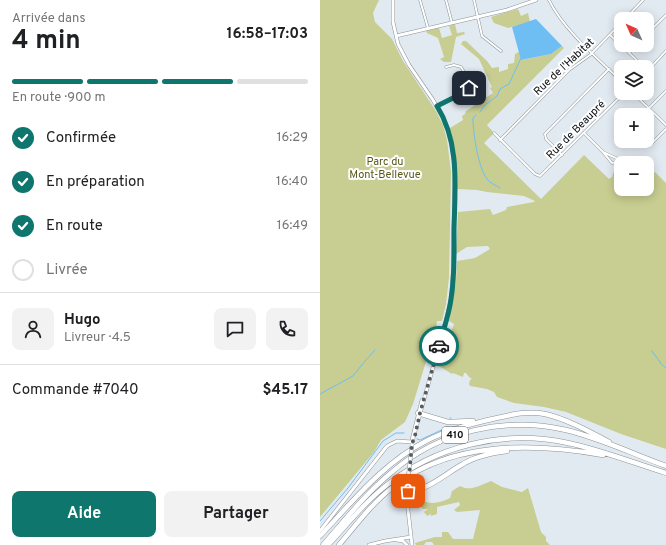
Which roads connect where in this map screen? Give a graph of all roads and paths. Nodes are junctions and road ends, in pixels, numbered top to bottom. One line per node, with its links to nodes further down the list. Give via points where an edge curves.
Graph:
1 (393, 0): 16 (street, via 392,18)
2 (420, 0): 13 (street)
3 (446, 0): 11 (street)
4 (474, 0): 10 (street)
5 (536, 0): 10 (street)
6 (549, 0): 19 (street, via 558,16)
7 (643, 0): 8 (street)
8 (632, 12)
9 (666, 15): 12 (street)
10 (478, 17): 11 (street); 17 (street, via 482,36)
11 (452, 23): 13 (street)
12 (654, 27)
13 (428, 28): 16 (street)
14 (614, 31): 15 (street, Rue de l'Habitat)
15 (610, 35): 19 (street, Rue de l'Habitat); 20 (street)
16 (396, 36): 29 (street, via 405,58)
17 (501, 51)
18 (666, 51): 22 (street)
19 (592, 53): 24 (street); 36 (street, Rue de l'Habitat, via 569,70)
20 (629, 53): 21 (street)
21 (636, 60)
22 (654, 64)
23 (446, 67): 29 (street, via 461,67 470,86 465,92)
24 (609, 69): 25 (street); 39 (street, via 545,134 546,139)
25 (614, 74)
26 (666, 91): 30 (street)
27 (617, 100): 35 (street, Rue de Beaupré)
28 (640, 100): 30 (street)
29 (437, 106): 40 (street, via 451,139 454,154 452,292 448,316)
30 (649, 108)
31 (654, 113): 32 (street)
32 (666, 125)
33 (666, 129): 37 (street)
34 (494, 133): 36 (street)
35 (584, 133): 38 (street); 39 (street, Rue de Beaupré)
36 (500, 140): 39 (street, Rue de Beaupré, via 539,176)
37 (654, 141)
38 (603, 152): 38 (street, via 612,163 616,162 616,158)
39 (562, 155)
40 (419, 413): 41 (highway, via 452,422); 42 (street)
41 (486, 420): 44 (highway, via 524,413 547,415 571,423); 50 (highway, via 443,433 404,454 378,476)
42 (412, 444): 48 (street, bridge); 49 (street, via 397,441 387,446)
43 (538, 448): 45 (highway, via 573,450); 48 (highway, via 479,456 428,486); 55 (highway, via 477,451 425,467 385,493)
44 (625, 451): 46 (highway, 410); 53 (highway, 410, via 575,433 539,426 499,426 462,433 428,447 395,469)
45 (621, 458): 47 (highway, 410); 54 (highway, 410, via 580,446 538,438 496,440 463,446 424,462 392,481 366,503)
46 (666, 466)
47 (666, 473)
48 (408, 491): 51 (street)
49 (320, 531)
50 (320, 536)
51 (411, 537): 52 (street); 58 (street)
52 (393, 539): 56 (street); 57 (street)
53 (323, 545)
54 (328, 545)
55 (339, 545)
56 (369, 545)
57 (408, 545)
58 (412, 545)

